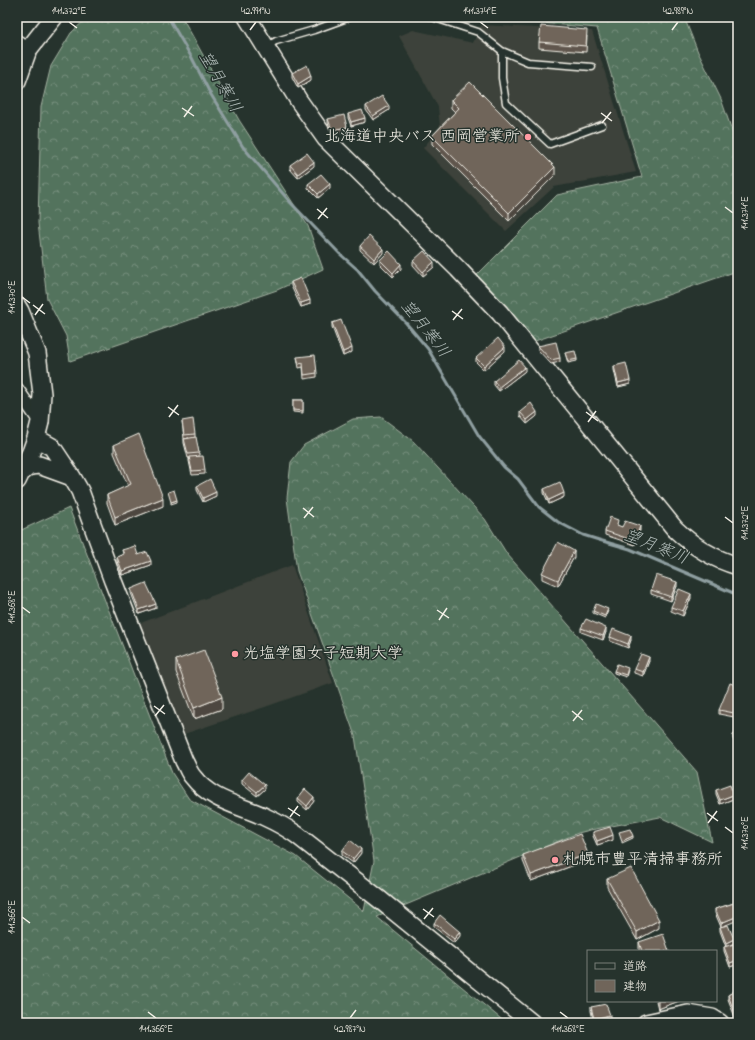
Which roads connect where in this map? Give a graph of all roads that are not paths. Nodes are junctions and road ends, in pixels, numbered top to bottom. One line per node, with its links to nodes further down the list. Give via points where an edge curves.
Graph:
1 (54, 17): 5 (street)
2 (247, 17): 6 (street)
3 (350, 17): 6 (lane, via 276,40)
4 (432, 17): 7 (lane, via 478,32)
5 (23, 46): 9 (street)
6 (266, 47): 17 (street, via 326,139 500,313 675,528 688,541 708,554)
7 (502, 51): 8 (lane, via 528,62); 10 (lane, via 502,78 506,104 550,144)
8 (592, 67)
9 (17, 81)
10 (602, 125)
11 (17, 306): 13 (street, via 37,353 42,394)
12 (17, 389): 13 (street)
13 (40, 422): 14 (street)
14 (36, 438): 15 (street); 16 (street, via 52,447)
15 (20, 476): 16 (street, via 30,466 39,465)
16 (72, 477): 18 (street, via 80,491 184,761 193,777 210,794 221,800 286,827)
17 (738, 566)
18 (532, 1023)
19 (646, 1023): 20 (street, via 688,1014 712,1018)
20 (720, 1023)

